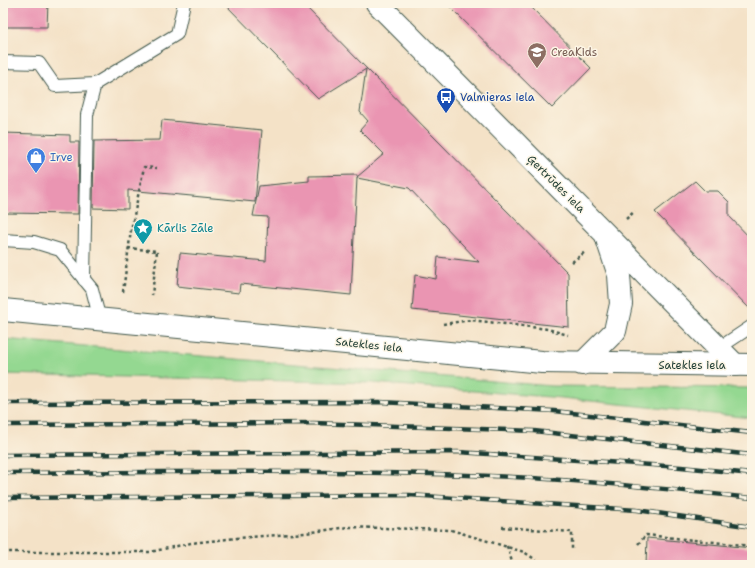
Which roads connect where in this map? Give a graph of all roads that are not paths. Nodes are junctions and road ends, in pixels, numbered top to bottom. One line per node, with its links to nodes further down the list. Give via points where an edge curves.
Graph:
1 (184, 3): 4 (lane, via 177,34)
2 (377, 3): 5 (main road, Ģertrūdes iela)
3 (3, 62): 4 (lane, via 39,63 55,86)
4 (95, 84): 7 (lane, via 88,115)
5 (606, 236): 11 (main road, Ģertrūdes iela); 12 (main road, via 619,275 621,304 615,331)
6 (3, 240): 7 (lane, via 34,242 60,250)
7 (84, 280): 9 (lane, via 92,289)
8 (3, 310): 9 (main road, Satekles iela)
9 (100, 320): 12 (main road, Satekles iela, via 534,362)
10 (752, 326): 11 (lane)
11 (719, 348): 13 (main road, Ģertrūdes iela)
12 (582, 364): 13 (main road, Satekles iela)
13 (743, 365)

